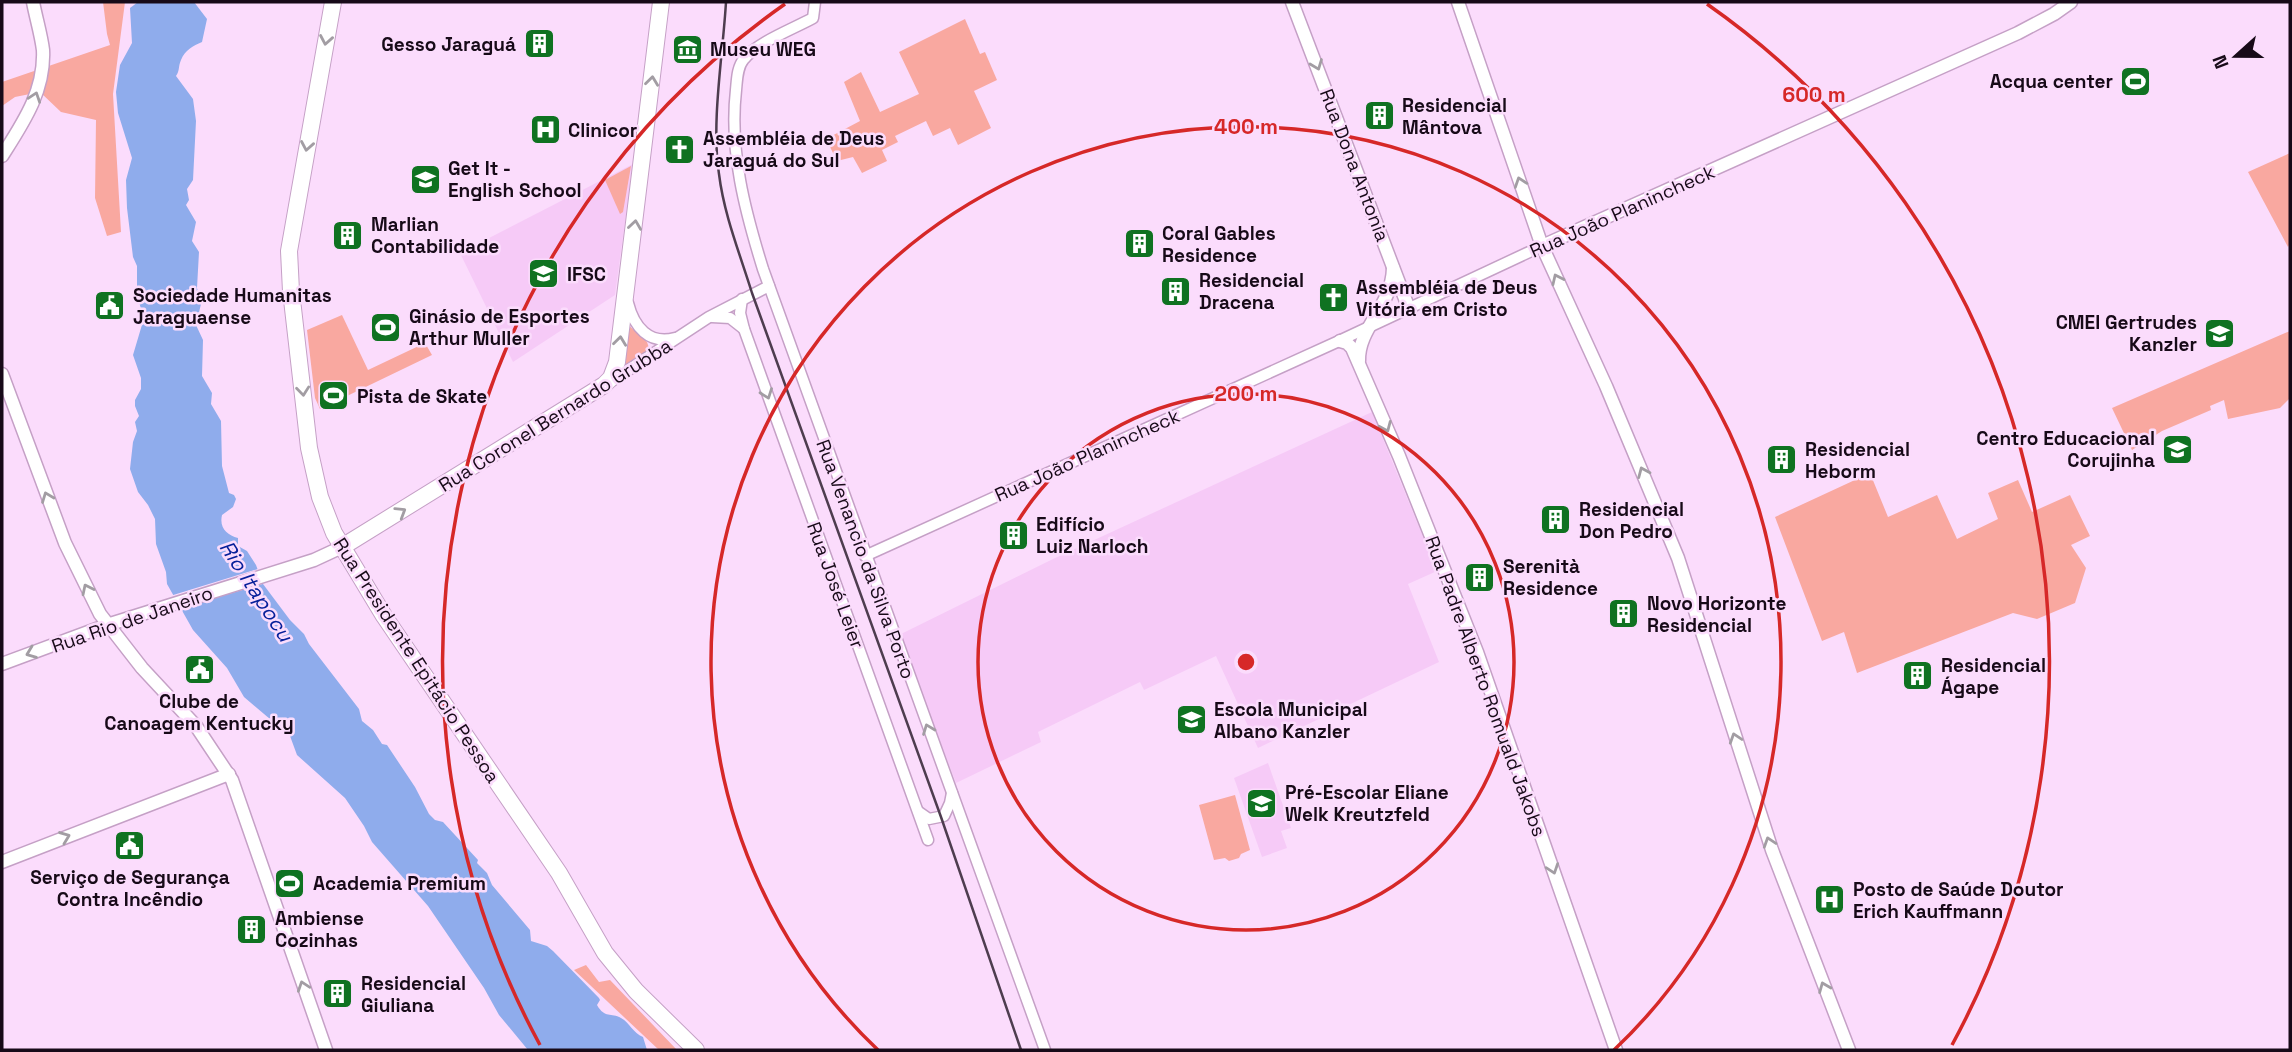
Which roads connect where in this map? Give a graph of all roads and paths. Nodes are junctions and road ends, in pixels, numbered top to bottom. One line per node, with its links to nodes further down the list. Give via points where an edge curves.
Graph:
1 (33, 2): 8 (main road, one-way to 1, via 30,111 41,78 43,50)
2 (333, 2): 28 (highway, Rua Presidente Epitácio Pessoa, one-way to 28, via 289,271 313,472)
3 (661, 2): 14 (highway, one-way to 3)
4 (815, 2): 11 (street, Rua Venancio da Silva Porto, via 813,18 757,47 743,60 738,74 737,166)
5 (1292, 2): 10 (main road, Rua Dona Antonia, one-way to 10)
6 (1458, 2): 9 (main road, one-way to 6)
7 (2071, 2): 9 (main road, Rua João Planincheck, via 2018,33)
8 (2, 156)
9 (1542, 246): 17 (street, Rua João Planincheck); 44 (main road, one-way to 9, via 1772,850 1675,550)
10 (1393, 266): 17 (main road); 19 (main road, Rua Dona Antonia, via 1388,295)
11 (763, 269): 12 (street, Rua Venancio da Silva Porto); 13 (street)
12 (769, 286): 13 (street, Rua Coronel Bernardo Grubba); 16 (street, Rua Venancio da Silva Porto)
13 (753, 292): 15 (street, Rua Coronel Bernardo Grubba); 16 (street)
14 (626, 293): 21 (street, via 633,321); 27 (highway, one-way to 14, via 617,362)
15 (742, 299): 18 (street, Rua Coronel Bernardo Grubba); 20 (street, Rua José Leier)
16 (774, 299): 29 (street, Rua Venancio da Silva Porto)
17 (1409, 309): 19 (street, Rua João Planincheck)
18 (709, 317): 20 (street, via 730,318); 22 (street, Rua Coronel Bernardo Grubba)
19 (1370, 327): 23 (street, Rua João Planincheck); 25 (main road, via 1360,345)
20 (744, 330): 36 (street, Rua José Leier, one-way to 36)
21 (649, 336): 22 (street); 24 (street, via 654,345)
22 (678, 337): 24 (street, Rua Coronel Bernardo Grubba)
23 (1340, 341): 25 (main road, Rua Padre Alberto Romuald Jakobs, via 1352,348); 29 (street, Rua João Planincheck)
24 (650, 356): 27 (street, Rua Coronel Bernardo Grubba)
25 (1359, 365): 43 (main road, Rua Padre Alberto Romuald Jakobs, one-way to 43, via 1477,652)
26 (2, 374): 31 (main road, one-way to 26, via 69,552)
27 (604, 385): 28 (highway, Rua Coronel Bernardo Grubba, one-way to 27)
28 (342, 547): 30 (main road, Rua Rio de Janeiro, via 314,560); 41 (highway, Rua Presidente Epitácio Pessoa, via 559,873 605,953)
29 (865, 556): 35 (street, Rua Venancio da Silva Porto, one-way to 29)
30 (132, 616): 31 (main road, Rua Rio de Janeiro); 32 (main road, via 123,628)
31 (107, 625): 32 (main road); 33 (main road, Rua Rio de Janeiro, one-way to 33)
32 (125, 648): 34 (main road, via 197,726)
33 (2, 664)
34 (224, 776): 39 (main road, one-way to 34); 40 (main road, one-way to 34, via 238,795)
35 (952, 793): 37 (street); 38 (street, Rua Venancio da Silva Porto)
36 (916, 807): 37 (street, via 925,818); 37 (street, Rua José Leier, via 928,840 928,832)
37 (939, 818): 38 (street)
38 (964, 827): 42 (street, Rua Venancio da Silva Porto)
39 (2, 862)
40 (326, 1050)
41 (696, 1050)
42 (1045, 1050)
43 (1616, 1050)
44 (1849, 1050)

